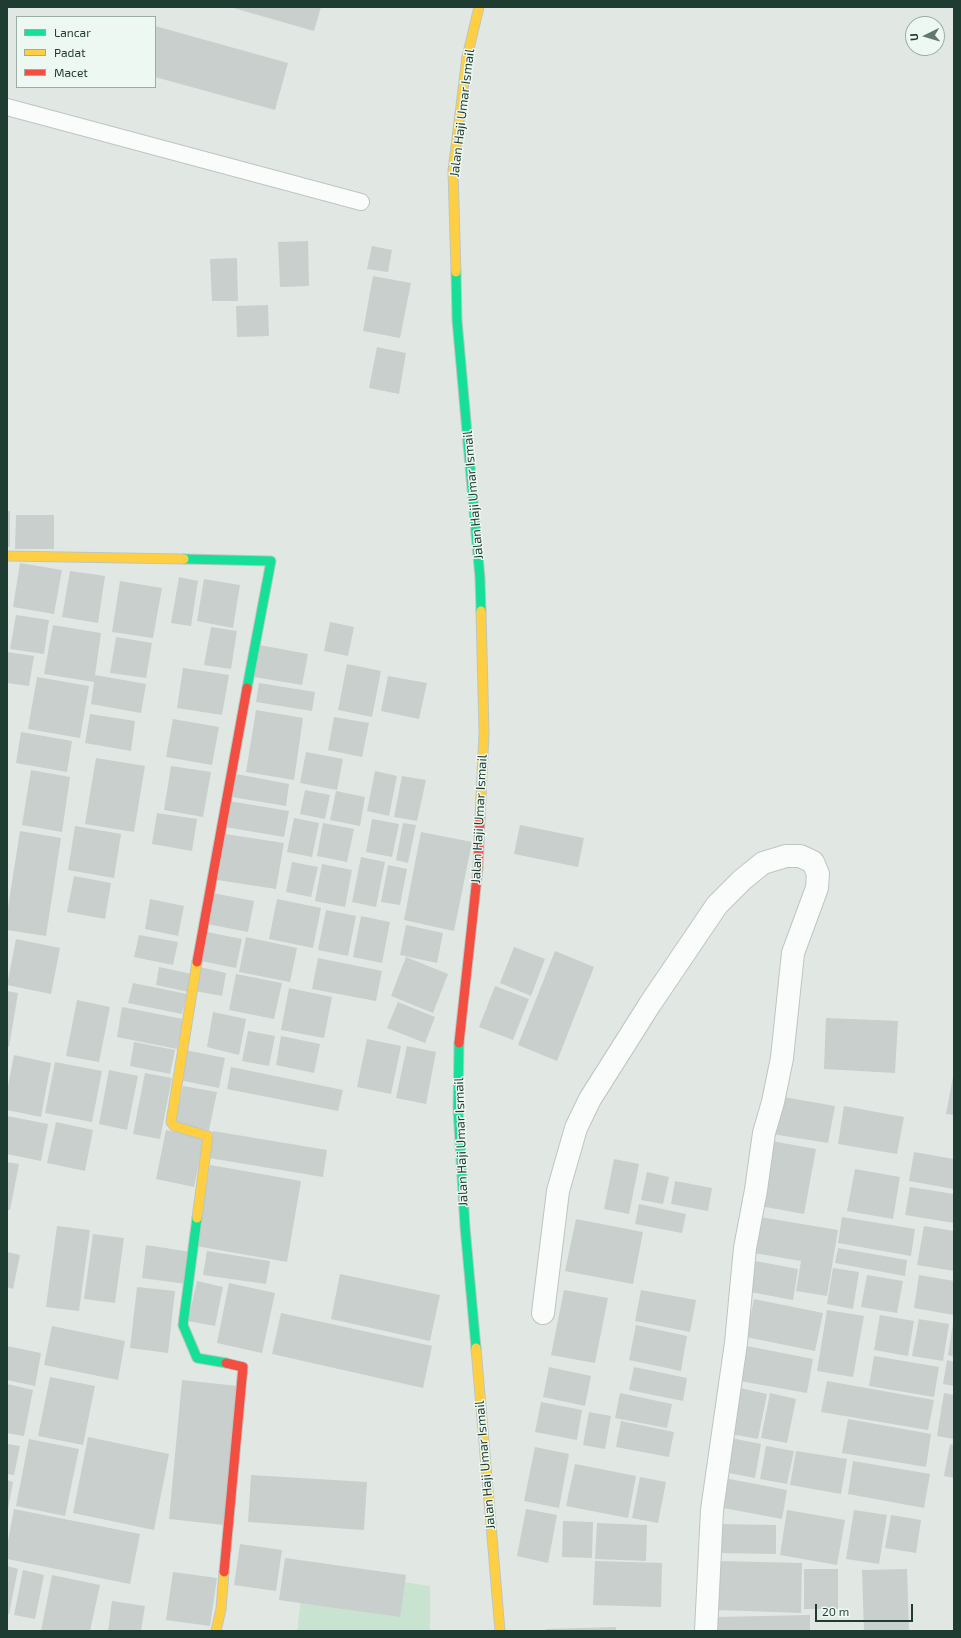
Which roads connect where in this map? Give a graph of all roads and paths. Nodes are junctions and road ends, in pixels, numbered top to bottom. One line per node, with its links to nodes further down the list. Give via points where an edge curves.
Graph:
1 (479, 7): 7 (main road, Jalan Haji Umar Ismail, via 467,57 453,172 457,320 480,578 484,733 478,868 459,1031 458,1109 465,1227)
2 (7, 108): 3 (lane)
3 (362, 202)
4 (7, 556): 6 (main road, via 270,561 197,959 171,1122 174,1126 208,1136 183,1325 197,1358 243,1367 221,1609)
5 (543, 1313): 8 (street, via 558,1191 576,1128 590,1099 650,1004 718,906 742,880 763,863 786,856 800,856 812,862 818,874 817,888 793,953 782,1058 764,1133 745,1248 736,1343 712,1510)
6 (216, 1631)
7 (500, 1631)
8 (706, 1631)

